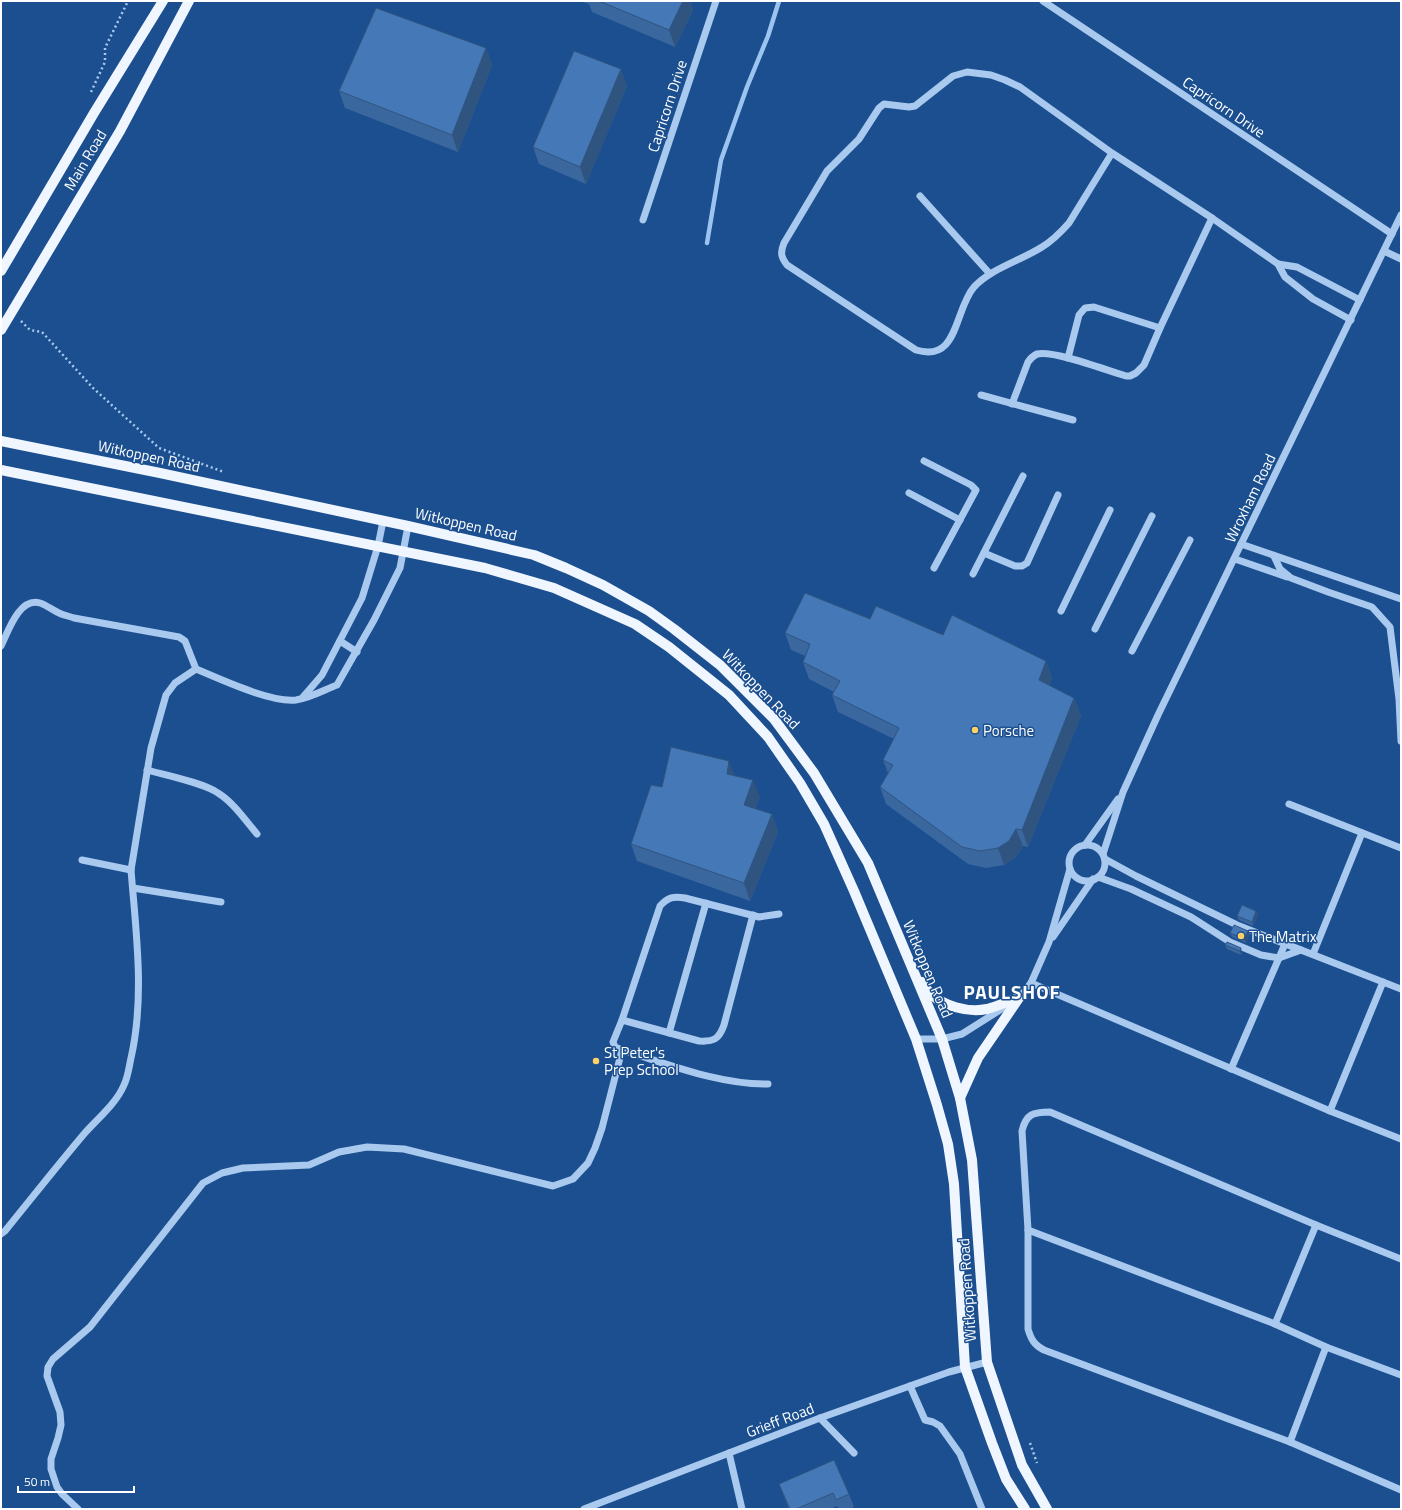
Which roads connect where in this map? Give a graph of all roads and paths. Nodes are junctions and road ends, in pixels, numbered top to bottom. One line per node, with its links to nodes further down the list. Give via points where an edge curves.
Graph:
1 (128, 1): 6 (path, via 105,48 105,62)
2 (163, 1): 16 (main road, Main Road)
3 (189, 1): 19 (main road, Main Road, via 120,131)
4 (716, 1): 11 (street, Capricorn Drive)
5 (1042, 1): 12 (street, Capricorn Drive)
6 (89, 96)
7 (1112, 153): 10 (street); 17 (street, via 1061,232 1042,247); 17 (street, via 1020,87 991,75 967,72 952,76 915,106 884,104 879,108 859,139 828,171 780,252 787,265 916,350 924,352 939,351 947,344 970,293)
8 (920, 196): 17 (street)
9 (1401, 215): 12 (street, Wroxham Road)
10 (1212, 218): 15 (street); 21 (street)
11 (643, 220)
12 (1392, 234): 13 (street, Wroxham Road)
13 (1384, 251): 14 (street); 18 (street, Wroxham Road)
14 (1401, 260)
15 (1278, 264): 18 (street, via 1297,267); 20 (street, via 1285,277 1313,299)
16 (1, 271)
17 (990, 274)
18 (1360, 300): 20 (street, Wroxham Road)
19 (10, 316): 22 (main road, Main Road); 30 (path, via 19,318 30,330 42,332 93,388 159,448)
20 (1351, 320): 40 (street, Wroxham Road)
21 (1160, 328): 23 (street, via 1144,365 1136,374 1130,376); 23 (street, via 1094,307 1085,308 1079,315)
22 (1, 330)
23 (1068, 358): 25 (street, via 1042,354 1031,358)
24 (981, 395): 25 (street)
25 (1012, 404): 26 (street)
26 (1073, 420)
27 (3, 441): 37 (main road, Witkoppen Road)
28 (924, 461): 36 (street, via 975,488 976,492)
29 (1, 470): 41 (main road, Witkoppen Road)
30 (230, 475)
31 (1023, 476): 43 (street)
32 (909, 492): 36 (street)
33 (1058, 495): 43 (street, via 1027,563 1015,566)
34 (1110, 510): 50 (street)
35 (1152, 516): 51 (street)
36 (960, 520): 46 (street)
37 (383, 521): 38 (main road, Witkoppen Road); 41 (street)
38 (408, 526): 42 (street); 80 (main road, Witkoppen Road, via 534,555 566,568 649,611 720,665 774,719 814,773 868,863)
39 (1190, 540): 54 (street)
40 (1241, 544): 44 (street); 45 (street, Wroxham Road)
41 (378, 546): 42 (main road, Witkoppen Road); 52 (street, via 362,598)
42 (403, 551): 55 (street, via 400,568); 88 (main road, Witkoppen Road, via 485,568 554,588 593,604 635,624 669,647 729,695 768,737 800,782 824,824)
43 (984, 553): 47 (street)
44 (1274, 556): 48 (street, via 1280,569); 49 (street)
45 (1234, 558): 48 (street); 60 (street, Wroxham Road)
46 (934, 568)
47 (973, 574)
48 (1291, 578): 58 (street, via 1372,607 1390,627 1399,699)
49 (1401, 599)
50 (1061, 611)
51 (1095, 629)
52 (340, 640): 55 (street); 57 (street, via 322,675)
53 (1, 646): 56 (street, via 17,613 34,602 74,618 179,637 185,641)
54 (1132, 651)
55 (357, 652): 57 (street, via 337,686)
56 (196, 670): 57 (street, via 284,700); 59 (street, via 175,683 166,695)
57 (303, 698)
58 (1401, 741)
59 (147, 770): 63 (street, via 217,792); 69 (street)
60 (1123, 792): 64 (street, Wroxham Road); 66 (street, Wroxham Road)
61 (1289, 804): 62 (street)
62 (1362, 833): 65 (street); 79 (street)
63 (257, 834)
64 (1085, 845): 66 (street, via 1095,846); 68 (street, via 1072,852 1069,860)
65 (1401, 848)
66 (1104, 856): 70 (street, via 1104,869); 77 (street, via 1136,876 1237,925)
67 (82, 860): 69 (street)
68 (1070, 869): 70 (street, via 1079,879 1088,881); 76 (street)
69 (132, 870): 71 (street)
70 (1095, 878): 76 (street); 81 (street, via 1131,889 1191,917 1238,946 1261,955)
71 (133, 888): 72 (street); 98 (street, via 138,1009 125,1084)
72 (221, 902)
73 (706, 903): 75 (street); 86 (street, via 675,896 660,906); 87 (street)
74 (779, 914): 75 (street)
75 (753, 915): 87 (street, via 721,1034 707,1042)
76 (1049, 942): 83 (street)
77 (1285, 944): 78 (street); 81 (street)
78 (1301, 950): 79 (street); 81 (street)
79 (1313, 954): 82 (street)
80 (906, 956): 85 (main road, via 928,992 955,1007 986,1009); 89 (main road, Witkoppen Road)
81 (1279, 958): 91 (street)
82 (1383, 982): 84 (street); 94 (street)
83 (1031, 983): 85 (street); 91 (street)
84 (1401, 990)
85 (1019, 998): 89 (street, via 962,1034); 93 (main road, via 978,1058)
86 (622, 1020): 87 (street); 90 (street, via 613,1042 615,1047)
87 (669, 1033)
88 (916, 1039): 89 (street); 103 (main road, Witkoppen Road, via 948,1144 954,1192)
89 (942, 1039): 93 (main road, Witkoppen Road)
90 (622, 1050): 92 (street, via 720,1079); 113 (street, via 602,1128 588,1163 573,1179 553,1186 404,1149 367,1147 339,1152 309,1165 242,1168 222,1173 203,1183 90,1327 53,1359 48,1367 47,1376 60,1412 61,1425 53,1450 51,1469 57,1487)
91 (1231, 1068): 94 (street)
92 (768, 1084)
93 (960, 1098): 102 (main road, Witkoppen Road, via 972,1160)
94 (1330, 1111): 95 (street)
95 (1401, 1139)
96 (1316, 1225): 97 (street, via 1050,1112 1041,1112 1027,1118 1022,1131); 99 (street); 100 (street)
97 (1028, 1230): 100 (street); 108 (street, via 1028,1329 1037,1346)
98 (1, 1234)
99 (1401, 1259)
100 (1275, 1324): 101 (street)
101 (1326, 1347): 104 (street); 108 (street)
102 (987, 1362): 103 (street, Grieff Road); 118 (main road, Witkoppen Road, via 1022,1465)
103 (965, 1367): 105 (street, Grieff Road); 117 (main road, Witkoppen Road, via 1006,1479)
104 (1401, 1375)
105 (910, 1386): 106 (street, Grieff Road); 116 (street, via 925,1420 940,1426 960,1454)
106 (820, 1418): 109 (street, Grieff Road); 110 (street)
107 (1029, 1441): 111 (path)
108 (1290, 1442): 112 (street)
109 (729, 1453): 114 (street, Grieff Road); 115 (street)
110 (854, 1453)
111 (1040, 1470)
112 (1401, 1490)
113 (78, 1509)
114 (584, 1509)
115 (742, 1509)
116 (982, 1509)
117 (1025, 1509)
118 (1047, 1509)

